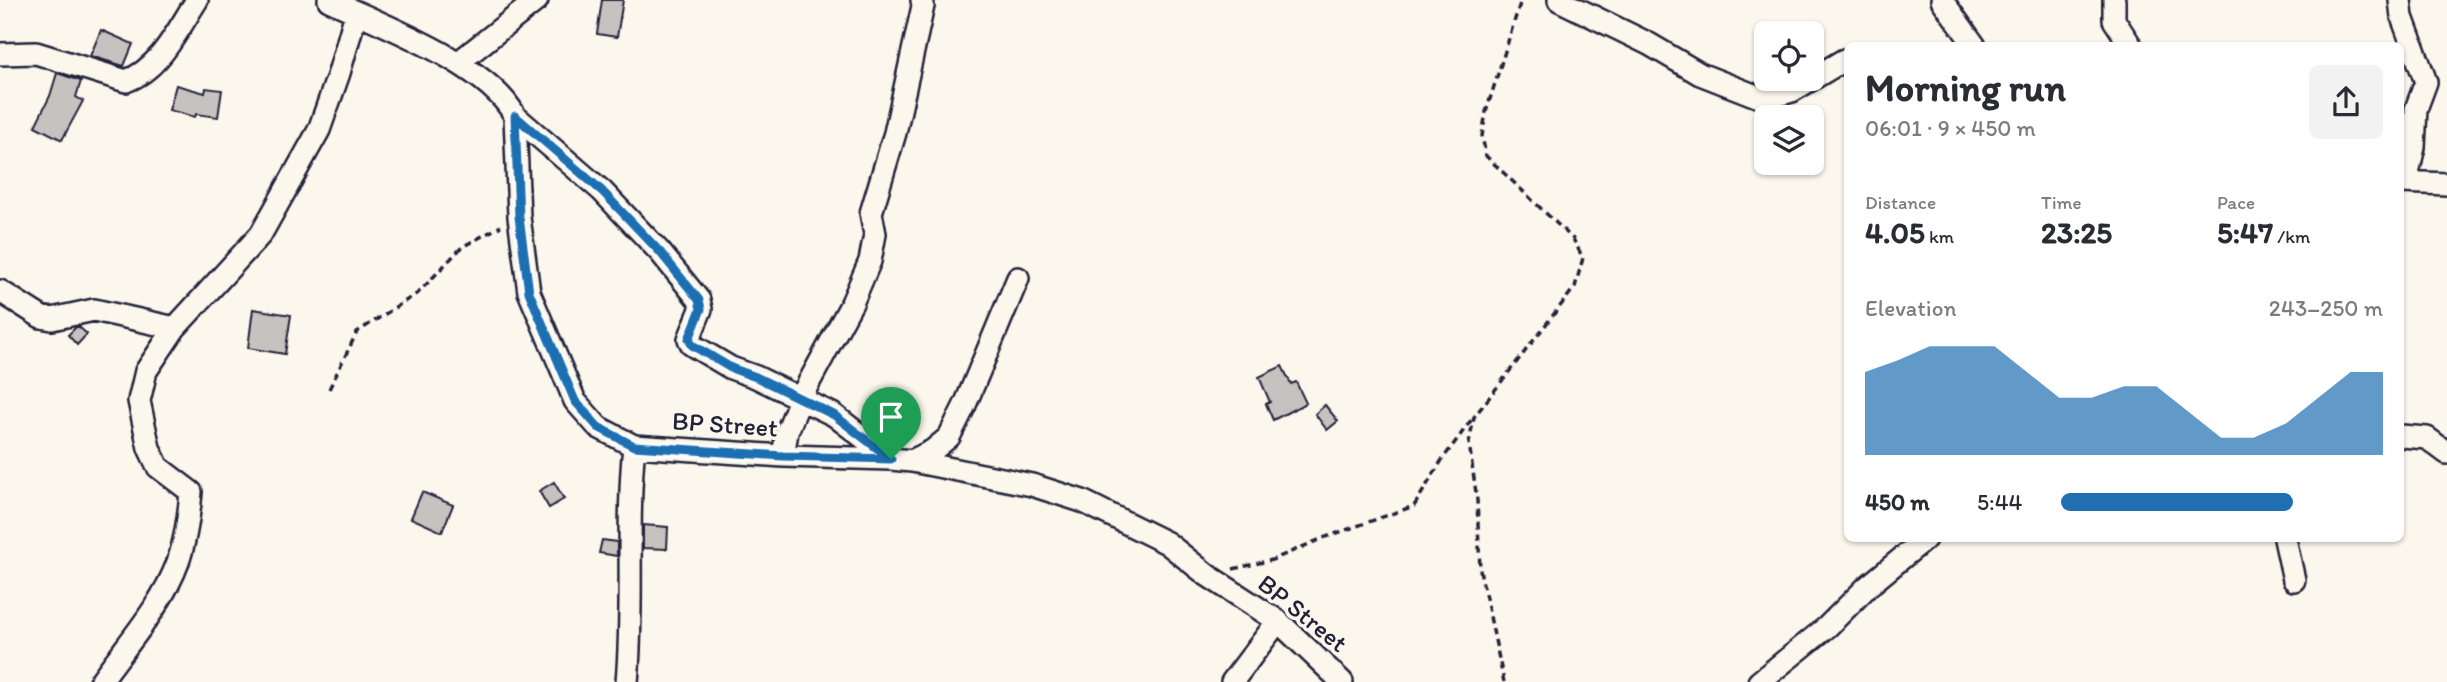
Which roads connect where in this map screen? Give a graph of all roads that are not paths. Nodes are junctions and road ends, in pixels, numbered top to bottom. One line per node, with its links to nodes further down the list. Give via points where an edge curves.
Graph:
1 (197, 0): 12 (street, via 155,63 141,76 126,81 36,53)
2 (329, 0): 9 (street)
3 (537, 0): 14 (street)
4 (922, 0): 21 (street, via 895,133 871,213 875,234 870,261)
5 (1559, 0): 13 (street, via 1700,74 1764,99 1792,91)
6 (1942, 0): 10 (street)
7 (2115, 0): 11 (street, via 2114,20)
8 (2400, 0): 16 (street, via 2426,82 2416,109 2414,147)
9 (356, 13): 14 (street); 20 (street, via 319,130 261,234)
10 (1972, 42)
11 (2128, 42)
12 (0, 54)
13 (1844, 60)
14 (459, 62): 15 (street, via 493,88)
15 (515, 116): 21 (street, via 602,191 699,300 701,309 689,339 692,345 731,368); 23 (street, BP Street, via 519,217 529,292 575,401 598,427)
16 (2404, 182): 17 (street)
17 (2447, 184)
18 (1018, 278): 27 (street, via 949,437)
19 (0, 291): 20 (street, via 41,317 94,310)
20 (174, 328): 32 (street, via 146,371 139,401 149,449 158,467 191,492 186,535 160,597)
21 (802, 397): 25 (street, via 787,432); 26 (street, via 834,415)
22 (2404, 436): 24 (street, via 2427,438)
23 (634, 446): 25 (street, BP Street); 33 (street)
24 (2447, 453)
25 (783, 456): 26 (street, BP Street)
26 (891, 459): 27 (street, BP Street)
27 (912, 461): 31 (street, BP Street, via 1032,485 1082,501 1167,543)
28 (1921, 542): 36 (street)
29 (2286, 542): 30 (street)
30 (2294, 580)
31 (1278, 621): 34 (street); 35 (street, BP Street)
32 (100, 682)
33 (627, 682)
34 (1232, 682)
35 (1342, 682)
36 (1759, 682)

